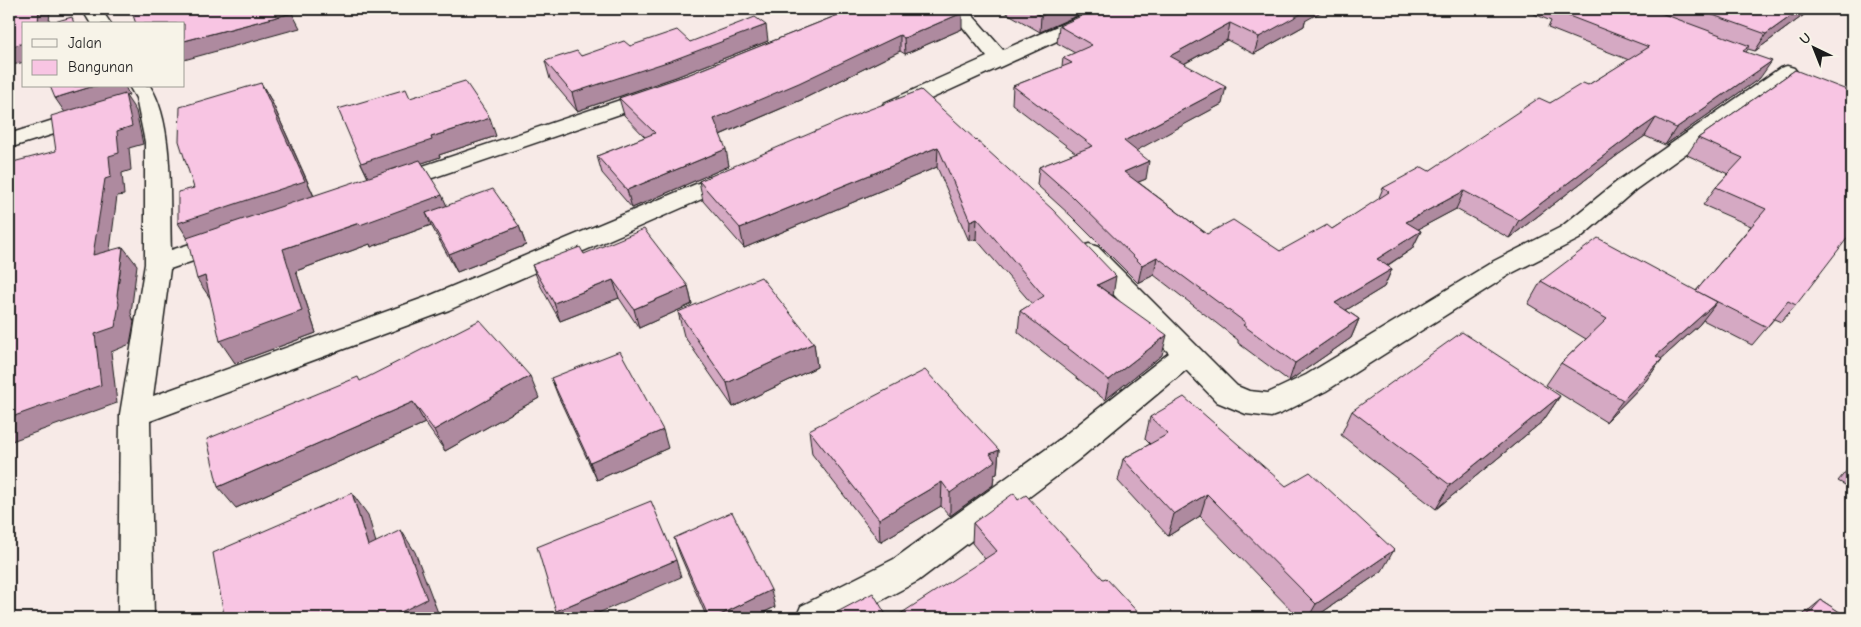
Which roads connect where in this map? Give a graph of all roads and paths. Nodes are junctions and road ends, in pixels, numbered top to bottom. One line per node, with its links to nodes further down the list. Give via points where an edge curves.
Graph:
1 (92, 9): 4 (street)
2 (957, 9): 5 (street)
3 (1111, 9): 5 (street)
4 (100, 22)
5 (1000, 60): 8 (street)
6 (1787, 72): 18 (street, via 1627,185 1570,233 1503,266 1316,383 1271,405 1246,402 1227,394)
7 (675, 88): 14 (street)
8 (922, 95): 10 (street); 11 (street)
9 (131, 99): 12 (street); 17 (street, via 156,142)
10 (944, 115)
11 (867, 119)
12 (9, 141)
13 (758, 166): 19 (street, via 440,303)
14 (374, 190)
15 (242, 235): 17 (street)
16 (1074, 236): 18 (street)
17 (158, 264): 19 (street)
18 (1187, 354): 21 (street, via 1067,451 906,570)
19 (135, 414): 20 (street)
20 (136, 618)
21 (814, 618)

